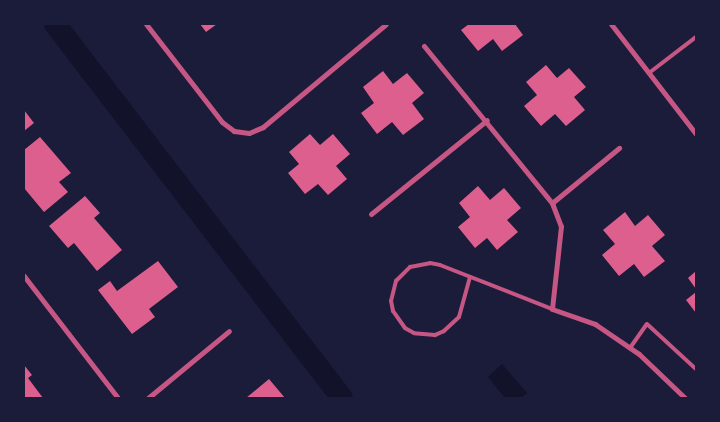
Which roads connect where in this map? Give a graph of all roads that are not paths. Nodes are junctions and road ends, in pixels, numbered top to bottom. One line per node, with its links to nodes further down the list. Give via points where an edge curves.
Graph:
1 (146, 24): 2 (street, via 222,122 234,131 248,133 263,127)
2 (386, 24)
3 (611, 24): 6 (street)
4 (696, 37): 6 (lane)
5 (424, 46): 7 (street)
6 (649, 73): 8 (street)
7 (487, 120): 10 (street); 11 (street)
8 (696, 134)
9 (619, 148): 10 (street)
10 (552, 203): 14 (street, via 561,226)
11 (371, 214)
12 (24, 276): 18 (street)
13 (470, 277): 13 (lane, via 430,263 410,267 396,281 391,301 393,311 405,328 414,333 435,335 459,317); 14 (lane)
14 (552, 309): 16 (street, via 595,324)
15 (229, 331): 19 (street)
16 (630, 348): 17 (lane, via 647,324); 20 (street)
17 (696, 369)
18 (118, 398)
19 (148, 398)
20 (685, 398)

